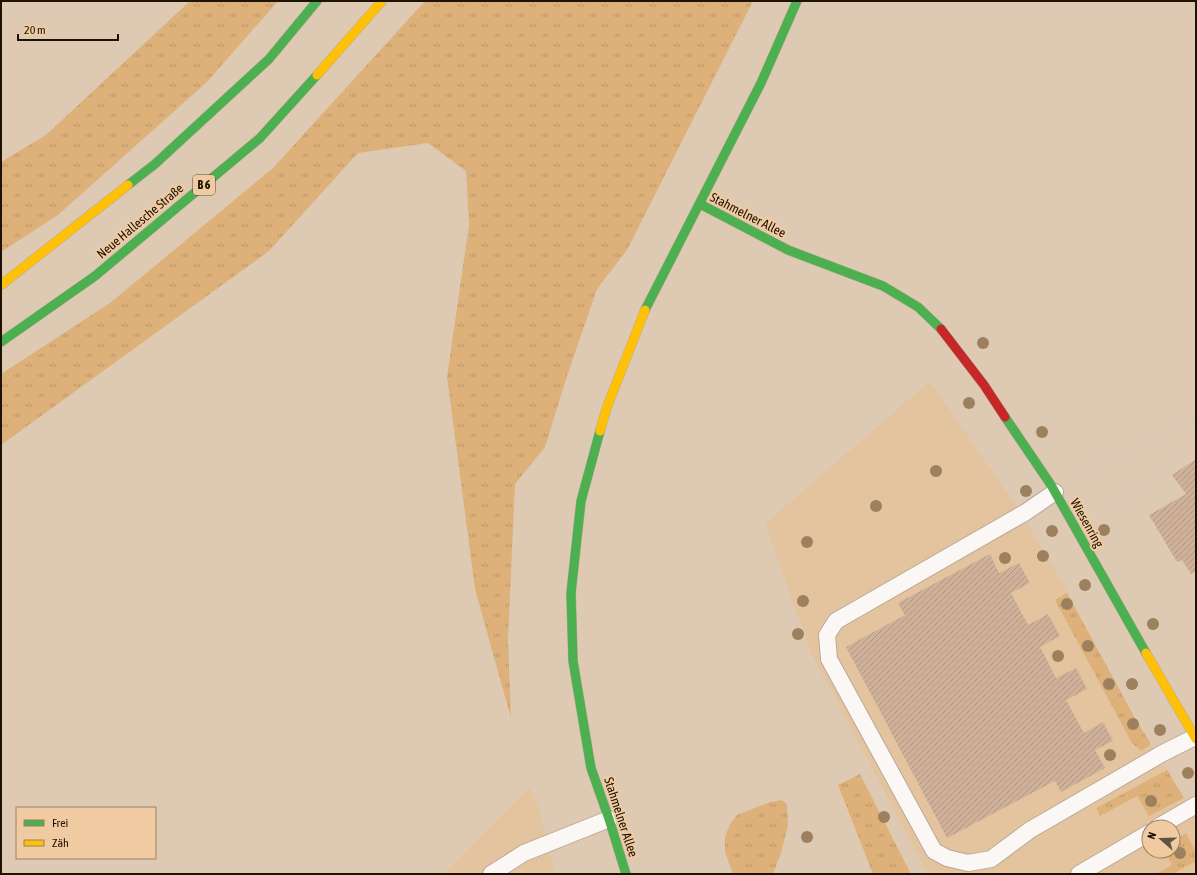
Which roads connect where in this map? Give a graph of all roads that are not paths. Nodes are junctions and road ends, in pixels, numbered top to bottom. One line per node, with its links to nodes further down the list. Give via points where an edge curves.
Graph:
1 (317, 1): 5 (street, via 269,59 155,164)
2 (382, 1): 7 (street, Neue Hallesche Straße / B 6, via 260,138 95,276)
3 (797, 1): 4 (street, Stahmelner Allee, via 761,83)
4 (700, 204): 6 (street, Stahmelner Allee, via 788,250 883,286 918,306); 11 (street, Stahmelner Allee, via 642,317 607,407 581,501 571,593 573,661 591,768)
5 (1, 285)
6 (941, 329): 8 (street, Wiesenring, via 984,385)
7 (1, 342)
8 (1053, 488): 9 (street, Wiesenring); 9 (lane, via 1026,512 836,621 827,635 829,659 934,851 947,858 968,863 991,859 1030,830 1163,753)
9 (1195, 738)
10 (1196, 805): 12 (lane)
11 (609, 819): 14 (lane, via 524,853); 15 (street, Stahmelner Allee)
12 (1172, 819)
13 (1141, 838): 16 (lane)
14 (491, 874)
15 (626, 874)
16 (1079, 874)

